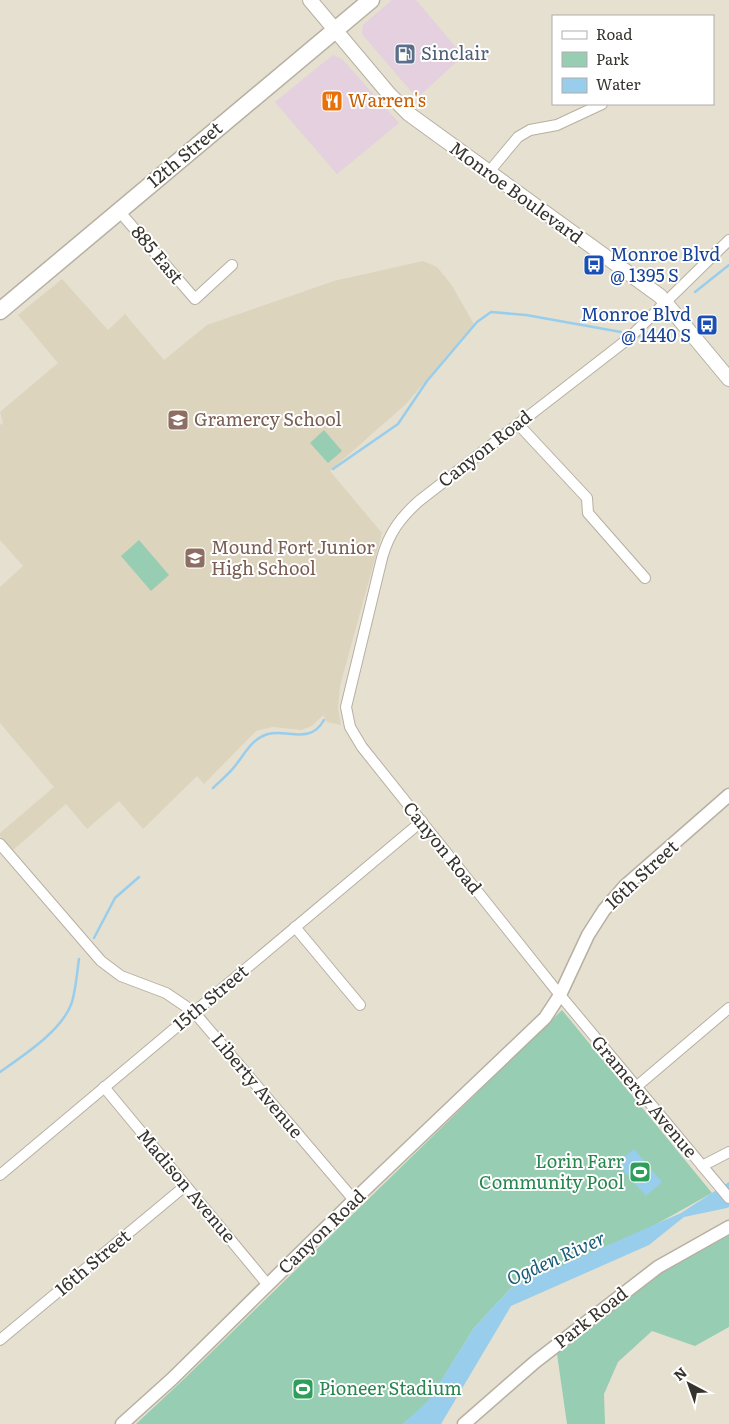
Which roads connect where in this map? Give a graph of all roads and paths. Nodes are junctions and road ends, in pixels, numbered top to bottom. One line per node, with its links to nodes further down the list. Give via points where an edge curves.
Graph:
1 (310, 0): 3 (main road, Monroe Boulevard)
2 (371, 0): 3 (main road, 12th Street)
3 (335, 30): 5 (main road, Monroe Boulevard, via 403,108); 6 (main road, 12th Street)
4 (600, 105): 5 (street, via 557,125 530,130 518,137)
5 (488, 172): 9 (main road, Monroe Boulevard, via 630,273)
6 (119, 211): 8 (street, 885 East, via 194,299); 10 (main road, 12th Street)
7 (729, 240): 9 (street, Canyon Road)
8 (232, 265)
9 (666, 303): 11 (main road, Monroe Boulevard); 12 (street, Canyon Road, via 599,363)
10 (0, 311)
11 (729, 379)
12 (518, 424): 13 (street, via 587,498 588,513); 15 (street, Canyon Road, via 419,501 398,522 387,541 358,649 347,696 350,727 362,747)
13 (645, 578)
14 (729, 795): 18 (street, 16th Street, via 625,886 604,910 588,935)
15 (422, 821): 17 (street, 15th Street); 18 (street, Canyon Road)
16 (0, 844): 21 (street, Liberty Avenue, via 100,961 121,976 166,993)
17 (295, 928): 19 (street); 21 (street, 15th Street)
18 (560, 996): 22 (street, Gramercy Avenue); 29 (street, Canyon Road, via 538,1025)
19 (360, 1005)
20 (729, 1008): 22 (street)
21 (194, 1012): 23 (street, 15th Street); 29 (street, Liberty Avenue)
22 (636, 1087): 25 (street, Gramercy Avenue)
23 (104, 1088): 26 (street, 15th Street); 27 (street, Madison Avenue)
24 (729, 1152): 25 (street)
25 (702, 1166): 28 (street, Gramercy Avenue)
26 (0, 1175)
27 (185, 1186): 31 (street, Madison Avenue); 32 (street, 16th Street)
28 (729, 1198)
29 (354, 1200): 31 (street, Canyon Road)
30 (729, 1227): 34 (street, Park Road, via 658,1266 535,1362)
31 (268, 1284): 33 (street, Canyon Road)
32 (0, 1340)
33 (122, 1424)
34 (464, 1424)

